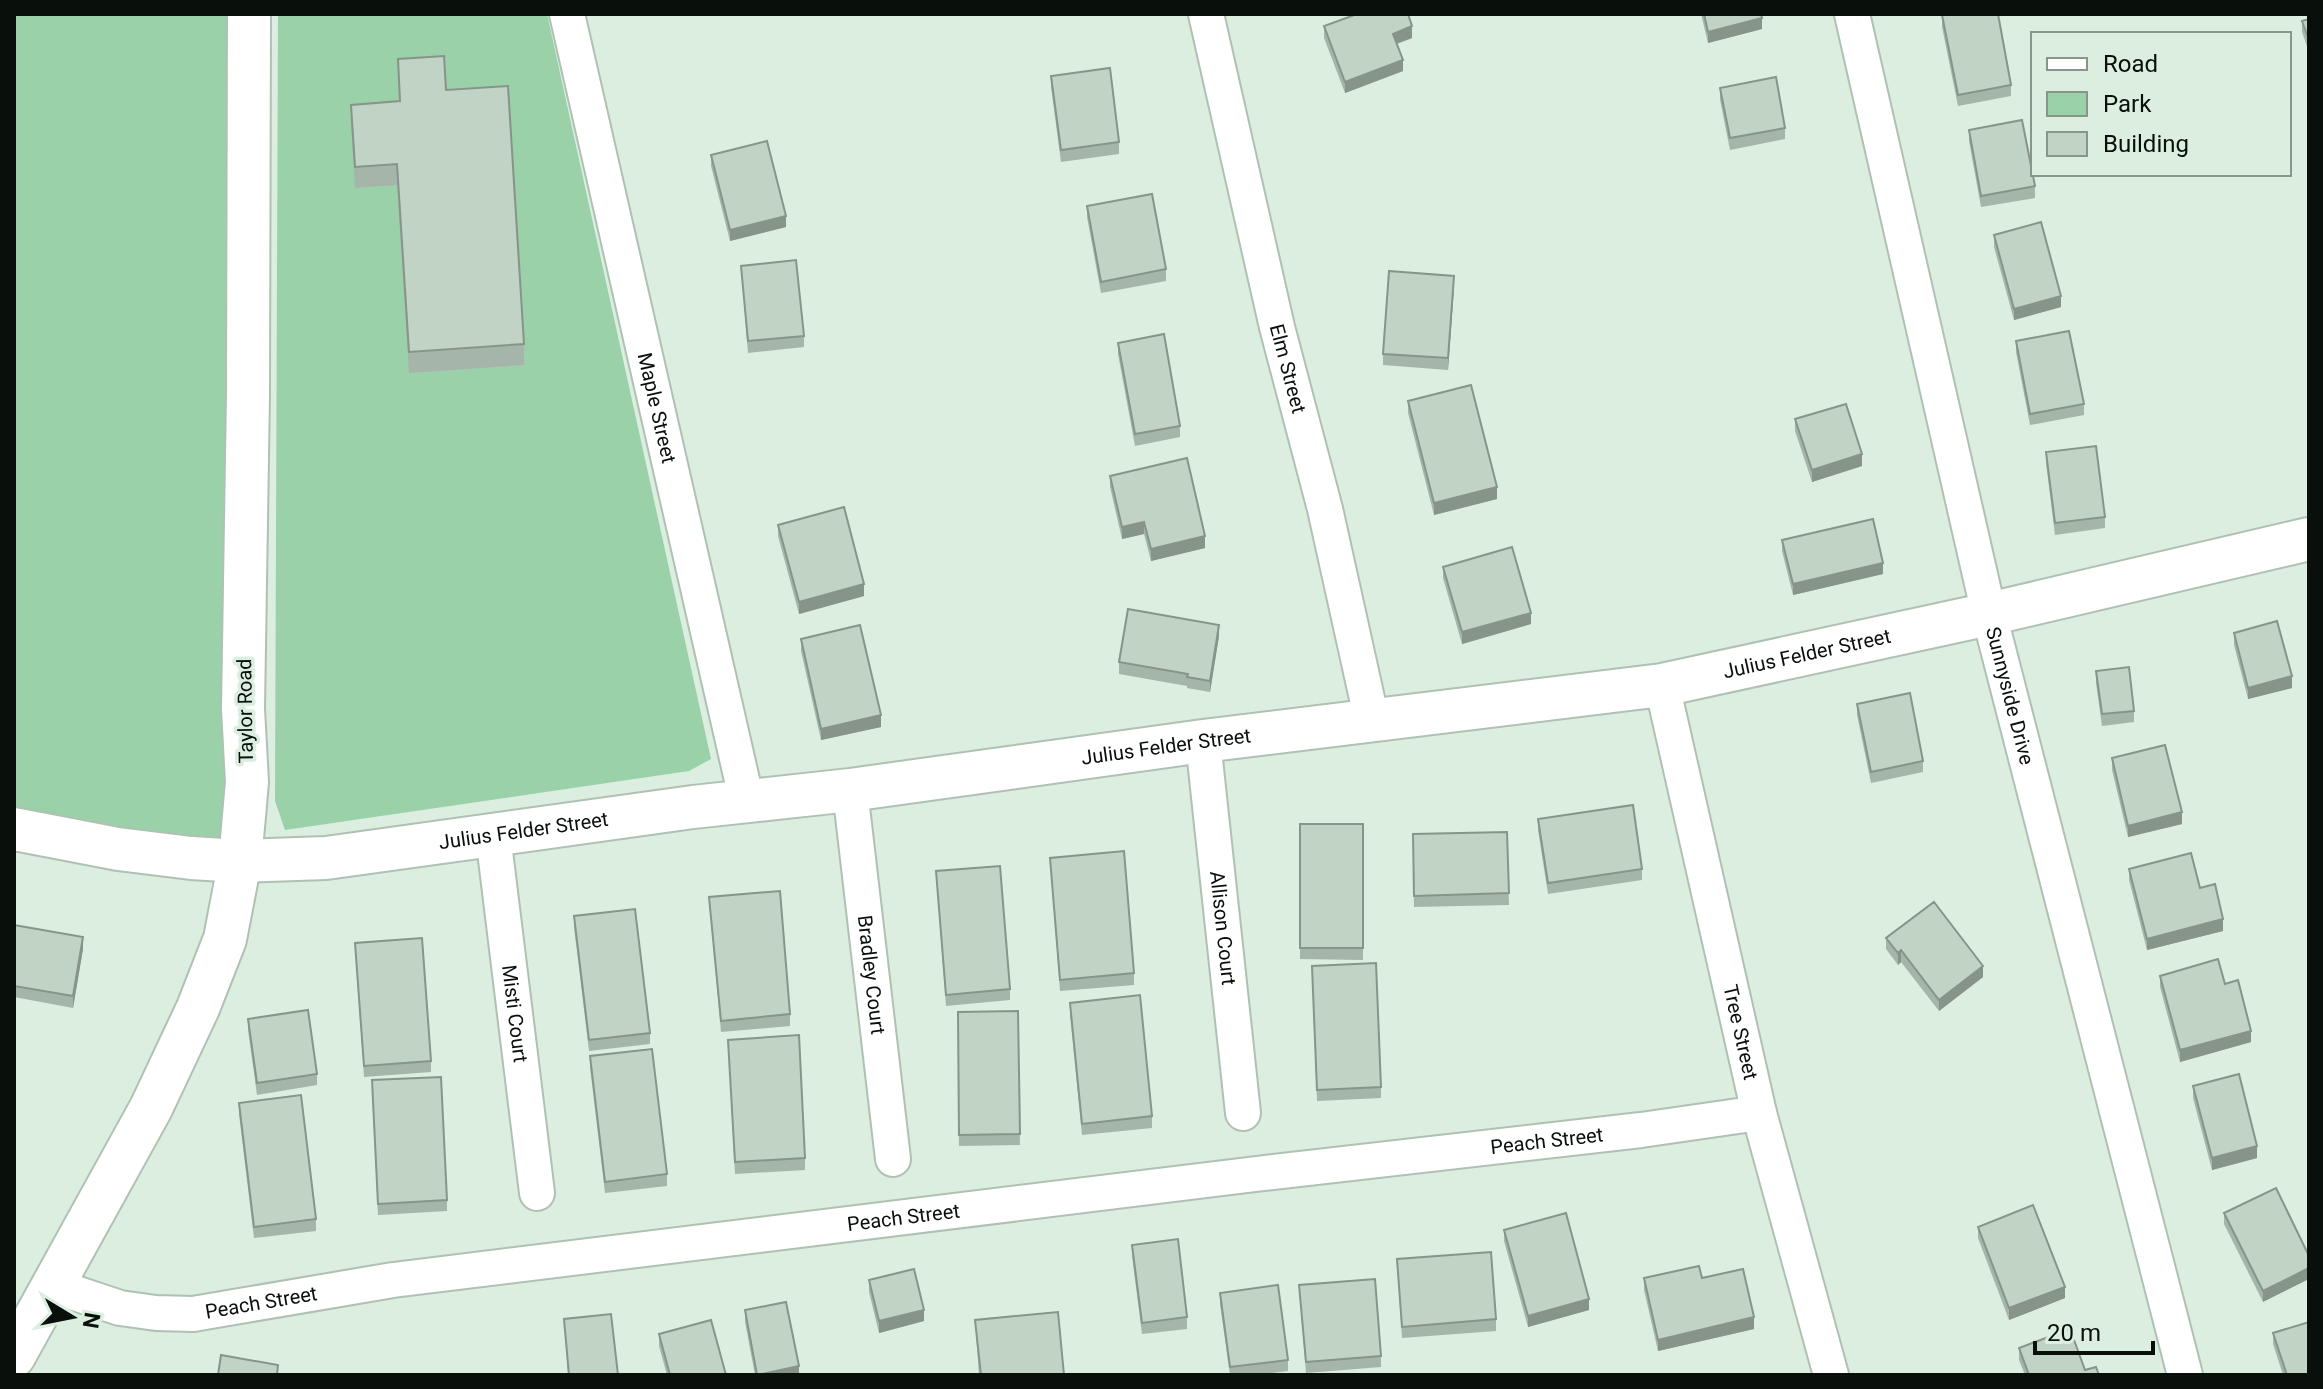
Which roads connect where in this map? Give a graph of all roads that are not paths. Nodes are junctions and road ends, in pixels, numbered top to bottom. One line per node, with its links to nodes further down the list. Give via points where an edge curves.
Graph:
1 (249, 14): 14 (street, Taylor Road, via 243,709 247,782)
2 (567, 14): 11 (street, Maple Street)
3 (1206, 14): 8 (street, Elm Street)
4 (1852, 14): 6 (street, Sunnyside Drive)
5 (2309, 539): 6 (street, Julius Felder Street)
6 (1989, 614): 7 (street, Julius Felder Street); 22 (street, Sunnyside Drive)
7 (1662, 685): 8 (street, Julius Felder Street); 16 (street, Tree Street)
8 (1372, 721): 9 (street, Julius Felder Street)
9 (1203, 741): 10 (street, Julius Felder Street); 15 (street, Allison Court)
10 (850, 790): 11 (street, Julius Felder Street); 17 (street, Bradley Court)
11 (747, 802): 13 (street, Julius Felder Street)
12 (14, 829): 14 (street, Julius Felder Street, via 118,849)
13 (493, 835): 14 (street, Julius Felder Street, via 326,858); 18 (street, Misti Court)
14 (240, 861): 19 (street, Taylor Road, via 225,939 198,1008 151,1108)
15 (1243, 1113)
16 (1759, 1113): 19 (street, Peach Street, via 393,1280 193,1314 120,1308); 21 (street, Tree Street)
17 (893, 1159)
18 (537, 1193)
19 (54, 1286): 20 (street, Taylor Road)
20 (14, 1356)
21 (1831, 1375)
22 (2185, 1375)

